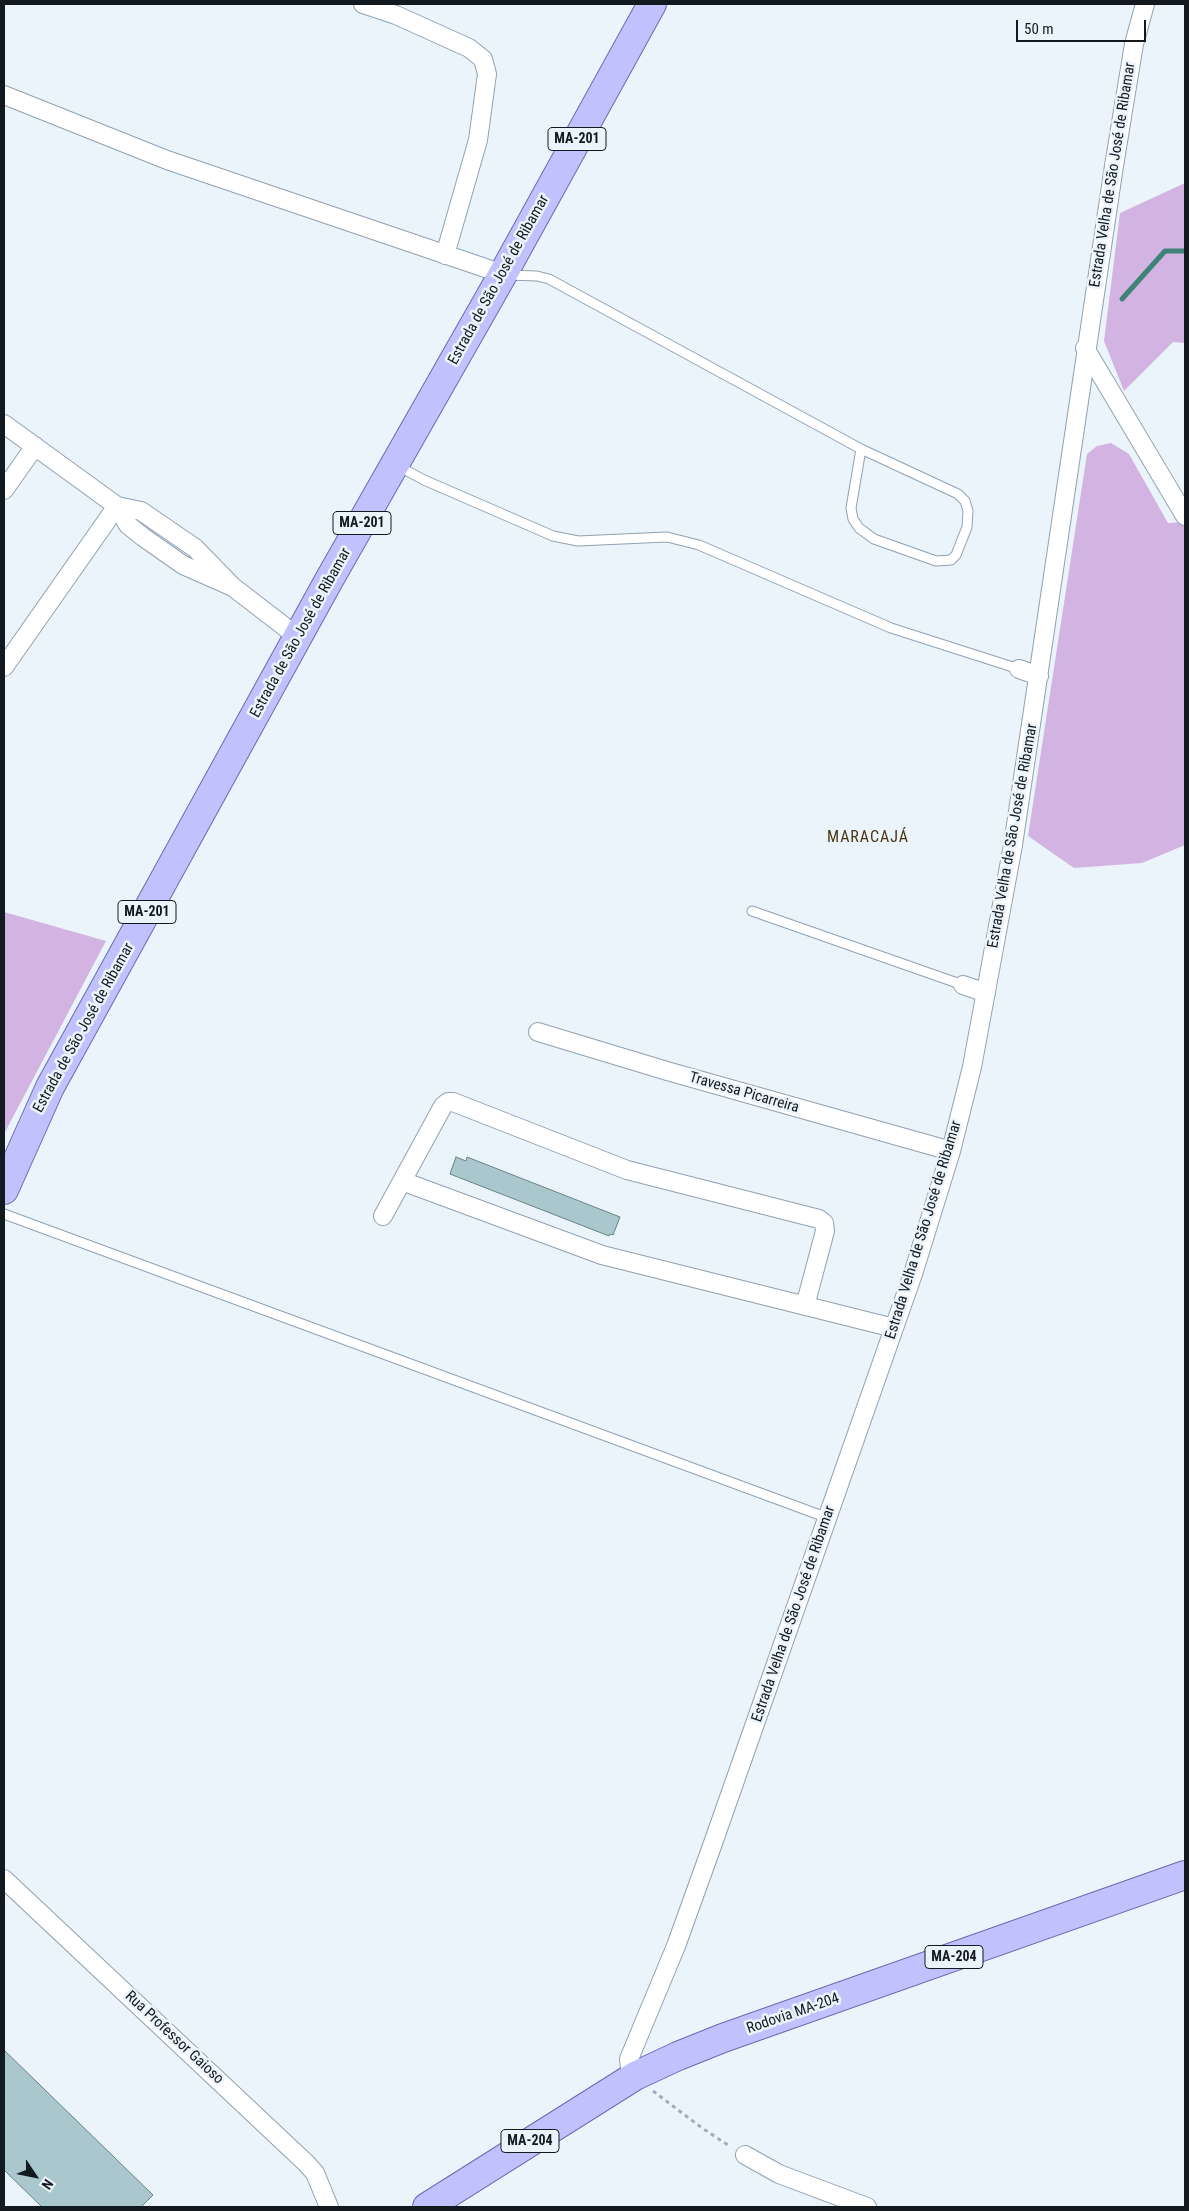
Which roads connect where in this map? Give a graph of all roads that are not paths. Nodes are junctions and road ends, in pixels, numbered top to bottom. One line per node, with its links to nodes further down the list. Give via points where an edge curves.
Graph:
1 (363, 4): 5 (street, via 469,48 483,59 487,74 478,140)
2 (652, 4): 6 (main road, Estrada de São José de Ribamar / MA-201)
3 (1145, 4): 7 (street, Estrada Velha de São José de Ribamar, via 1134,44)
4 (4, 95): 5 (street, via 167,160)
5 (445, 255): 6 (street)
6 (503, 274): 10 (lane, via 549,279); 11 (main road, Estrada de São José de Ribamar / MA-201)
7 (1085, 348): 14 (street); 18 (street, Estrada Velha de São José de Ribamar)
8 (4, 424): 9 (street)
9 (34, 446): 12 (street); 13 (street)
10 (861, 449): 10 (lane, via 851,508 859,528 874,539 936,561 950,560 956,555 967,527 965,501 958,494)
11 (395, 464): 15 (main road, Estrada de São José de Ribamar / MA-201); 17 (lane, via 424,480 553,536 578,541 667,537 698,545 891,628)
12 (4, 490)
13 (117, 506): 15 (street, via 137,508 195,548 233,587); 16 (street)
14 (1185, 516)
15 (298, 637): 25 (main road, Estrada de São José de Ribamar / MA-201, via 50,1087)
16 (4, 667)
17 (1019, 669): 18 (street)
18 (1039, 676): 21 (street, Estrada Velha de São José de Ribamar, via 1014,845)
19 (752, 911): 20 (lane)
20 (963, 985): 21 (street)
21 (986, 993): 23 (street, Estrada Velha de São José de Ribamar)
22 (538, 1032): 23 (street, Travessa Picarreira)
23 (951, 1151): 29 (street, Estrada Velha de São José de Ribamar)
24 (402, 1181): 27 (street); 28 (street, via 602,1255); 28 (street, via 443,1106 453,1102 627,1170 819,1219 824,1223 825,1231)
25 (4, 1190)
26 (4, 1214): 30 (lane)
27 (383, 1216)
28 (806, 1306): 29 (street)
29 (894, 1328): 30 (street, Estrada Velha de São José de Ribamar)
30 (828, 1518): 33 (street, Estrada Velha de São José de Ribamar, via 686,1918 629,2059)
31 (1185, 1875): 33 (main road, Rodovia MA-204 / MA-204, via 723,2038)
32 (4, 1879): 35 (street, Rua Professor Gaioso, via 306,2162 315,2173)
33 (635, 2076): 36 (main road, Rodovia MA-204 / MA-204)
34 (745, 2155): 37 (street, via 779,2174)
35 (329, 2207)
36 (427, 2207)
37 (867, 2207)

